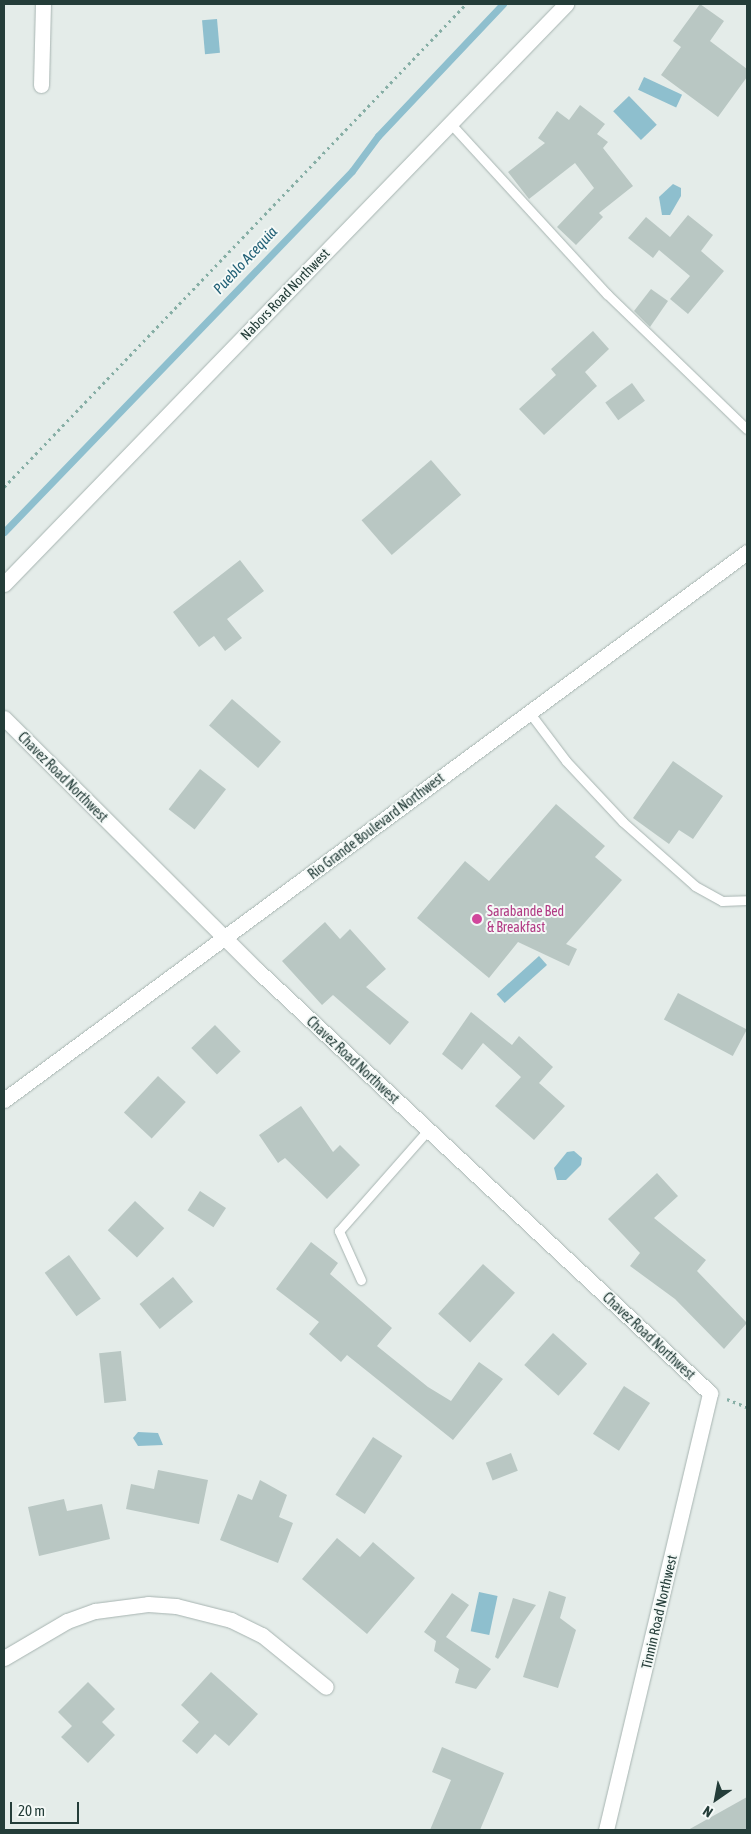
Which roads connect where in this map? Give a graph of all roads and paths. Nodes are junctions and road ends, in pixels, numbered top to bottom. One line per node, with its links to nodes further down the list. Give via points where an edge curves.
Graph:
1 (43, 4): 4 (street)
2 (466, 4): 7 (path)
3 (566, 4): 5 (street, Nabors Road Northwest)
4 (41, 85)
5 (451, 124): 6 (lane, via 607,294); 9 (street, Nabors Road Northwest)
6 (747, 429)
7 (4, 487)
8 (747, 552): 10 (street, Rio Grande Boulevard Northwest)
9 (4, 584)
10 (529, 712): 12 (lane, via 566,761 623,822 695,886 722,901); 13 (street, Rio Grande Boulevard Northwest)
11 (4, 718): 13 (street, Chavez Road Northwest)
12 (747, 900)
13 (225, 938): 14 (street, Rio Grande Boulevard Northwest); 15 (street, Chavez Road Northwest)
14 (4, 1100)
15 (428, 1130): 16 (lane, via 339,1231); 17 (street, Chavez Road Northwest)
16 (361, 1280)
17 (710, 1393): 20 (street, Tinnin Road Northwest)
18 (4, 1658): 19 (street, via 67,1621 95,1611 167,1606 204,1612 262,1634)
19 (326, 1687)
20 (606, 1830)

